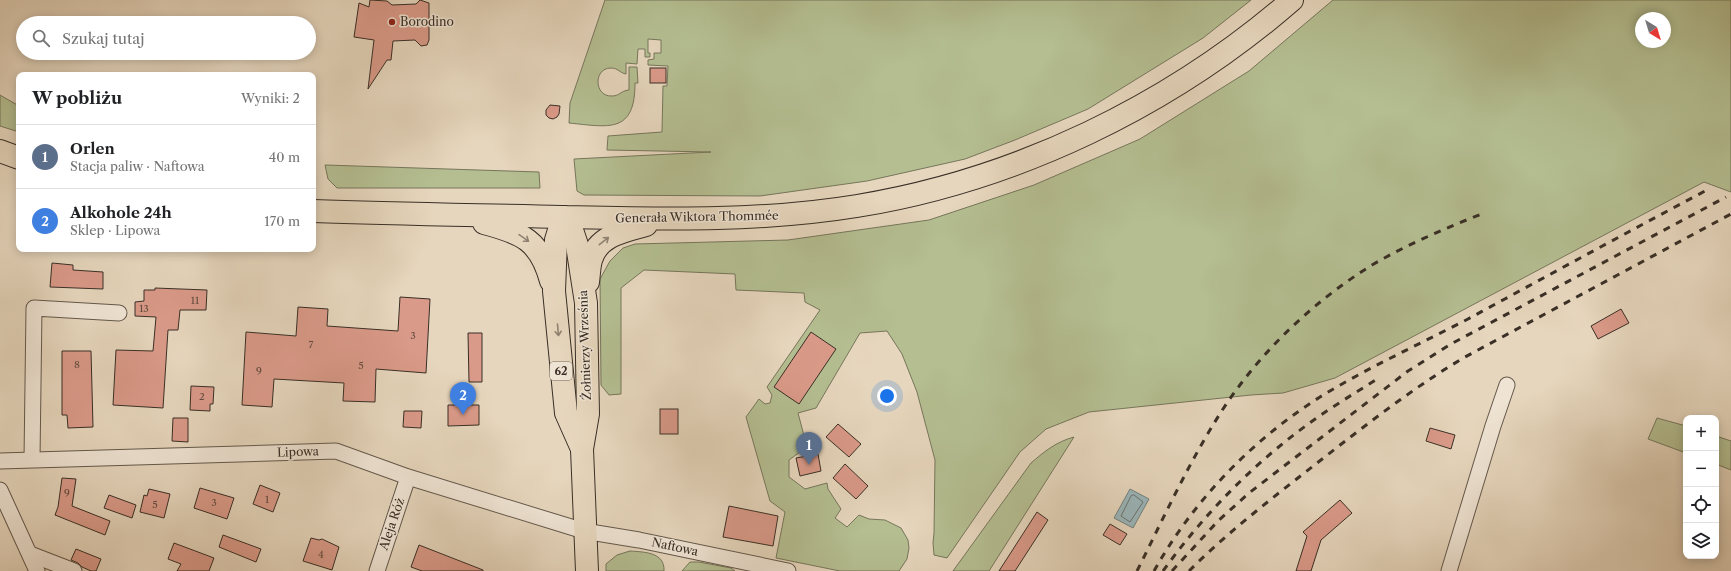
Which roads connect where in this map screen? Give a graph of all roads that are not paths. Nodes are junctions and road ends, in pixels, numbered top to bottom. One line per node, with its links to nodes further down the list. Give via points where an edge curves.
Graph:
1 (1292, 0): 7 (main road, Generała Wiktora Thommée, via 1243,40 1162,94 1101,127 1046,152 986,174 925,192 858,206 782,216)
2 (0, 151): 3 (main road)
3 (16, 157)
4 (316, 211): 5 (main road, Generała Wiktora Thommée / 62)
5 (448, 214): 6 (main road, Generała Wiktora Thommée / 62); 8 (main road, 62, one-way to 8, via 508,229 527,240 543,256)
6 (563, 217): 7 (main road, Generała Wiktora Thommée); 8 (main road, Żołnierzy Września, via 556,240); 9 (main road, Żołnierzy Września / 62, via 577,245)
7 (663, 220): 9 (main road, one-way to 7, via 591,260 600,243 609,237)
8 (554, 291): 12 (main road, Żołnierzy Września / 62, one-way to 12, via 566,413)
9 (586, 303): 12 (main road, Żołnierzy Września / 62, via 588,414)
10 (119, 313): 13 (street, via 34,308)
11 (1507, 385): 24 (street)
12 (582, 448): 17 (main road, Żołnierzy Września / 62)
13 (32, 459): 14 (street, Lipowa); 15 (street, Lipowa, via 336,451)
14 (0, 461)
15 (408, 478): 17 (street, Lipowa); 21 (street, Aleja Róż)
16 (0, 490): 18 (street)
17 (584, 531): 22 (main road, Żołnierzy Września / 62); 23 (street, Naftowa)
18 (30, 554): 19 (street); 20 (street)
19 (37, 571)
20 (74, 571)
21 (377, 571)
22 (586, 571)
23 (788, 571)
24 (1449, 571)

